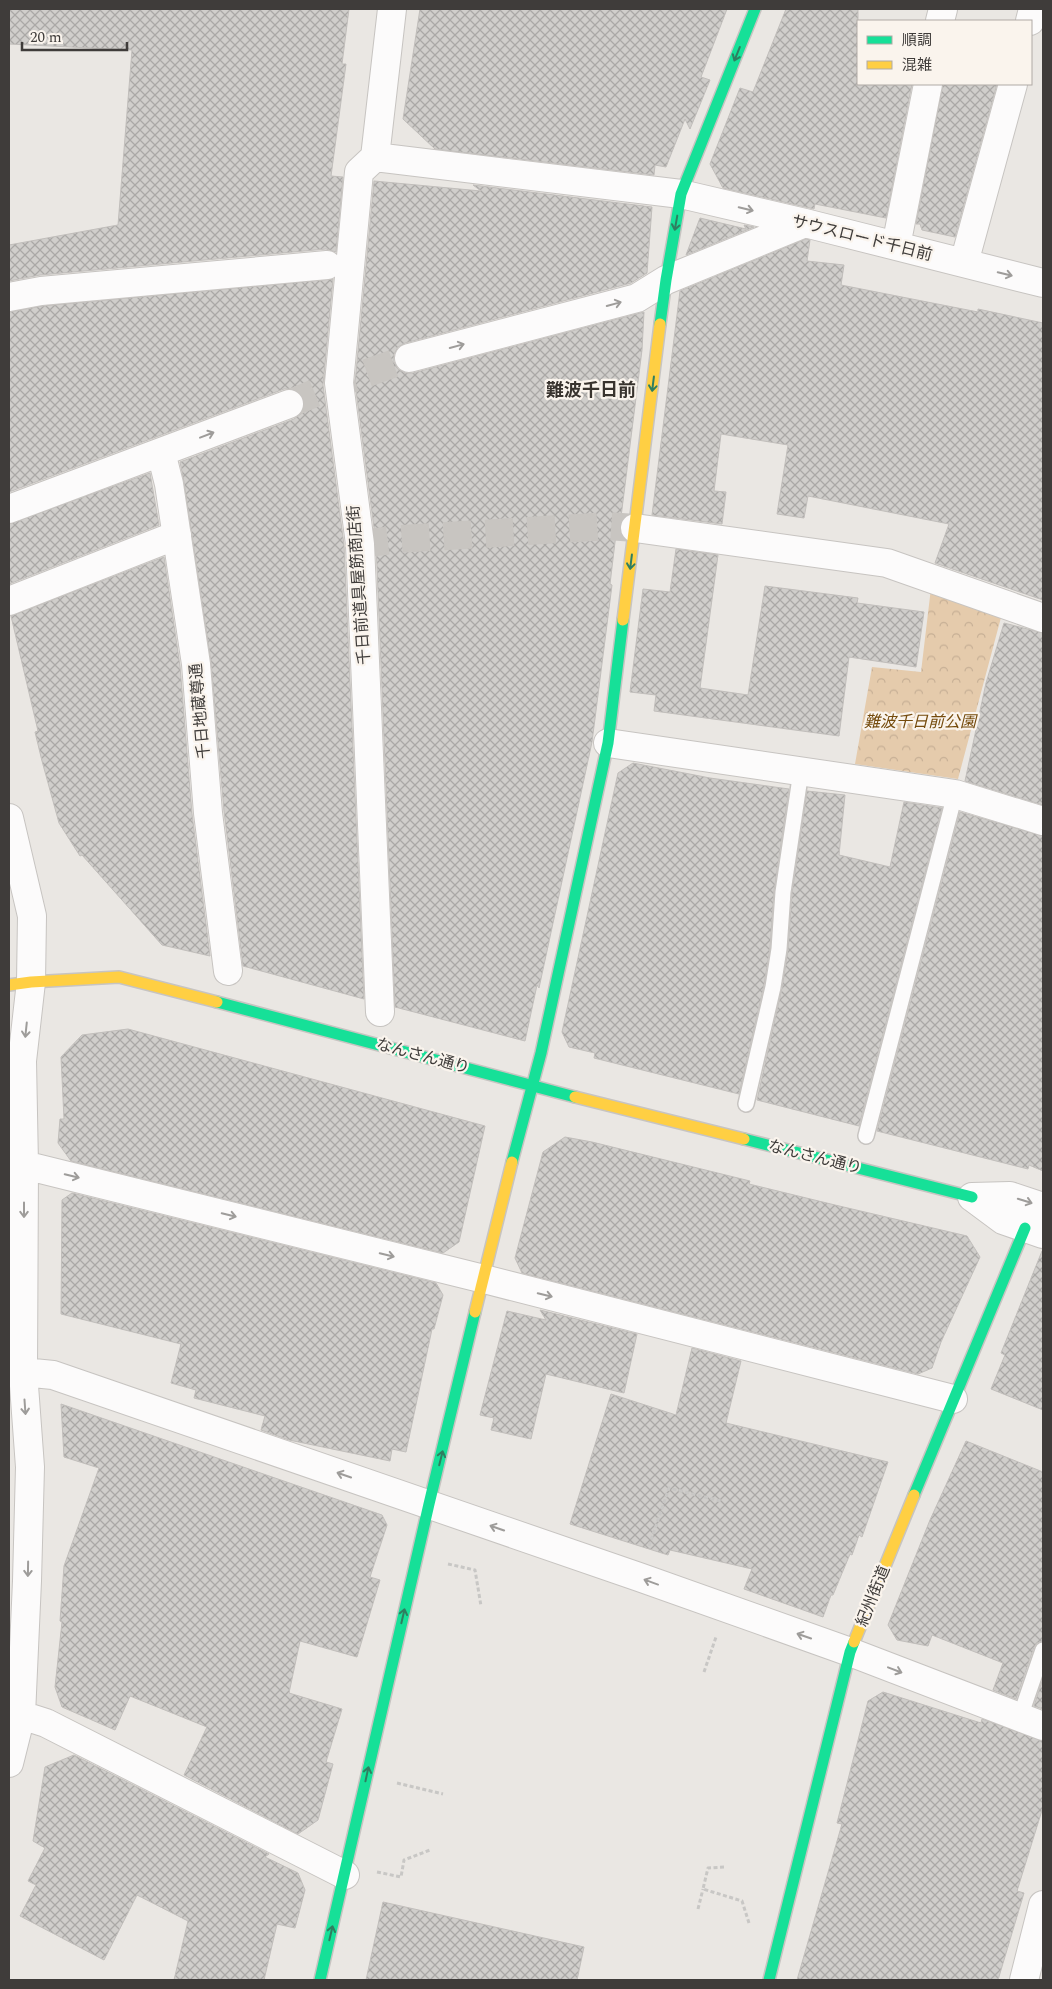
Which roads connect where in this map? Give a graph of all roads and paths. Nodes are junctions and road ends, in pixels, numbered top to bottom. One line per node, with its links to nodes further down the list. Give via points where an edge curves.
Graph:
1 (392, 9): 5 (street, 千日前道具屋筋商店街)
2 (755, 9): 6 (street, one-way to 6)
3 (928, 85): 8 (street)
4 (1013, 85): 9 (street)
5 (367, 164): 6 (street, サウスロード千日前); 29 (street, 千日前道具屋筋商店街, via 339,383 360,544)
6 (681, 194): 7 (street, サウスロード千日前, one-way to 7); 11 (street, one-way to 11)
7 (805, 223): 8 (street, サウスロード千日前); 11 (street)
8 (896, 246): 9 (street, サウスロード千日前)
9 (964, 264): 12 (street, サウスロード千日前, one-way to 12)
10 (327, 265): 13 (street, via 41,291)
11 (666, 280): 14 (street, one-way to 11, via 637,298); 18 (street, one-way to 18)
12 (1043, 283)
13 (9, 297)
14 (409, 358)
15 (290, 404): 16 (street, one-way to 15)
16 (161, 452): 17 (street); 19 (street, 千日地蔵尊通, via 170,484)
17 (9, 509)
18 (635, 528): 21 (street, via 887,563); 22 (street, one-way to 22)
19 (177, 536): 20 (street); 27 (street, 千日地蔵尊通, via 196,664 208,813)
20 (9, 601)
21 (1043, 618)
22 (608, 743): 23 (street); 30 (street)
23 (801, 771): 24 (street); 31 (lane, via 773,988)
24 (955, 794): 26 (street); 32 (lane)
25 (9, 818): 28 (street, via 32,916)
26 (1043, 821)
27 (228, 971)
28 (20, 983): 30 (street, なんさん通り, via 119,977); 33 (street, one-way to 33)
29 (380, 1005)
30 (532, 1086): 34 (street, なんさん通り); 37 (street)
31 (746, 1104)
32 (866, 1136)
33 (24, 1165): 37 (street, one-way to 37); 38 (street, one-way to 38)
34 (972, 1197): 35 (street, なんさん通り, one-way to 35, via 1010,1196); 36 (street, なんさん通り, via 1003,1220)
35 (1043, 1207)
36 (1034, 1231): 39 (street, 紀州街道)
37 (484, 1279): 39 (street, one-way to 39); 41 (street, one-way to 37)
38 (23, 1372): 41 (street, one-way to 38, via 53,1375); 47 (street, one-way to 47, via 30,1467)
39 (953, 1399): 46 (street, 紀州街道)
40 (721, 1501): 43 (path, via 669,1488)
41 (429, 1504): 43 (street, one-way to 41); 55 (street, one-way to 41)
42 (442, 1563): 44 (path, via 475,1570)
43 (639, 1577): 46 (street, one-way to 43)
44 (481, 1606)
45 (1043, 1650): 48 (lane)
46 (850, 1652): 48 (street, one-way to 48); 61 (street, 紀州街道)
47 (21, 1715): 49 (street); 55 (street, via 46,1723)
48 (1031, 1721)
49 (9, 1763)
50 (391, 1782): 51 (path)
51 (443, 1794)
52 (430, 1850): 54 (path, via 404,1860 401,1877)
53 (724, 1866): 56 (path, via 708,1868)
54 (377, 1872)
55 (345, 1875): 60 (street, one-way to 55)
56 (703, 1889): 58 (path); 59 (path, via 742,1901)
57 (1043, 1905): 62 (street)
58 (698, 1909)
59 (749, 1922)
60 (320, 1980)
61 (769, 1980)
62 (1024, 1980)

